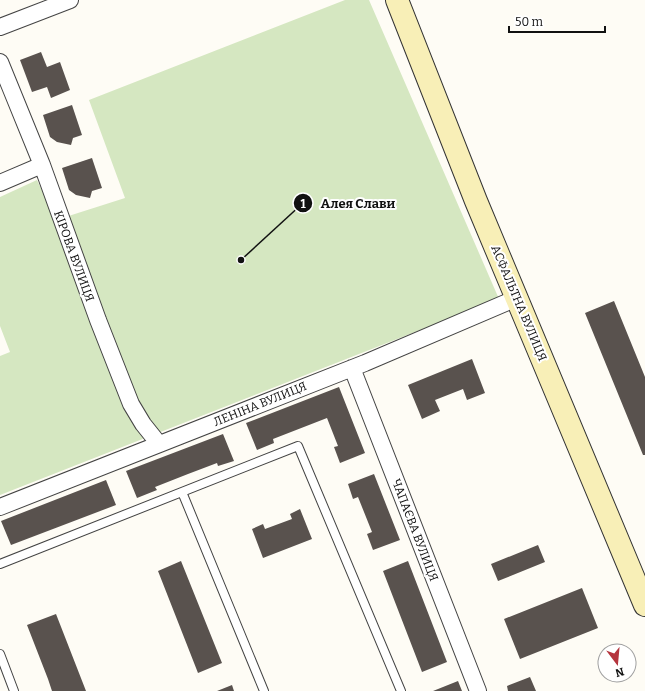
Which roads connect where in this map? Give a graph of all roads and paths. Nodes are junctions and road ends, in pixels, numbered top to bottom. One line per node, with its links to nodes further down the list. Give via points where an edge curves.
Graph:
1 (70, 0): 3 (street)
2 (397, 0): 7 (main road, АСФАЛЬТНА ВУЛИЦЯ)
3 (0, 28)
4 (0, 62): 5 (street, КІРОВА ВУЛИЦЯ)
5 (42, 165): 6 (street); 9 (street, КІРОВА ВУЛИЦЯ, via 131,404)
6 (0, 183)
7 (517, 298): 8 (street, ЛЕНІНА ВУЛИЦЯ); 13 (main road, АСФАЛЬТНА ВУЛИЦЯ)
8 (352, 368): 9 (street, ЛЕНІНА ВУЛИЦЯ); 18 (street, ЧАПАЄВА ВУЛИЦЯ)
9 (159, 444): 11 (street, ЛЕНІНА ВУЛИЦЯ)
10 (182, 492): 12 (lane); 16 (lane); 17 (lane, via 298,446)
11 (0, 507)
12 (0, 564)
13 (645, 605)
14 (0, 654): 15 (lane)
15 (14, 691)
16 (264, 691)
17 (401, 691)
18 (478, 691)

